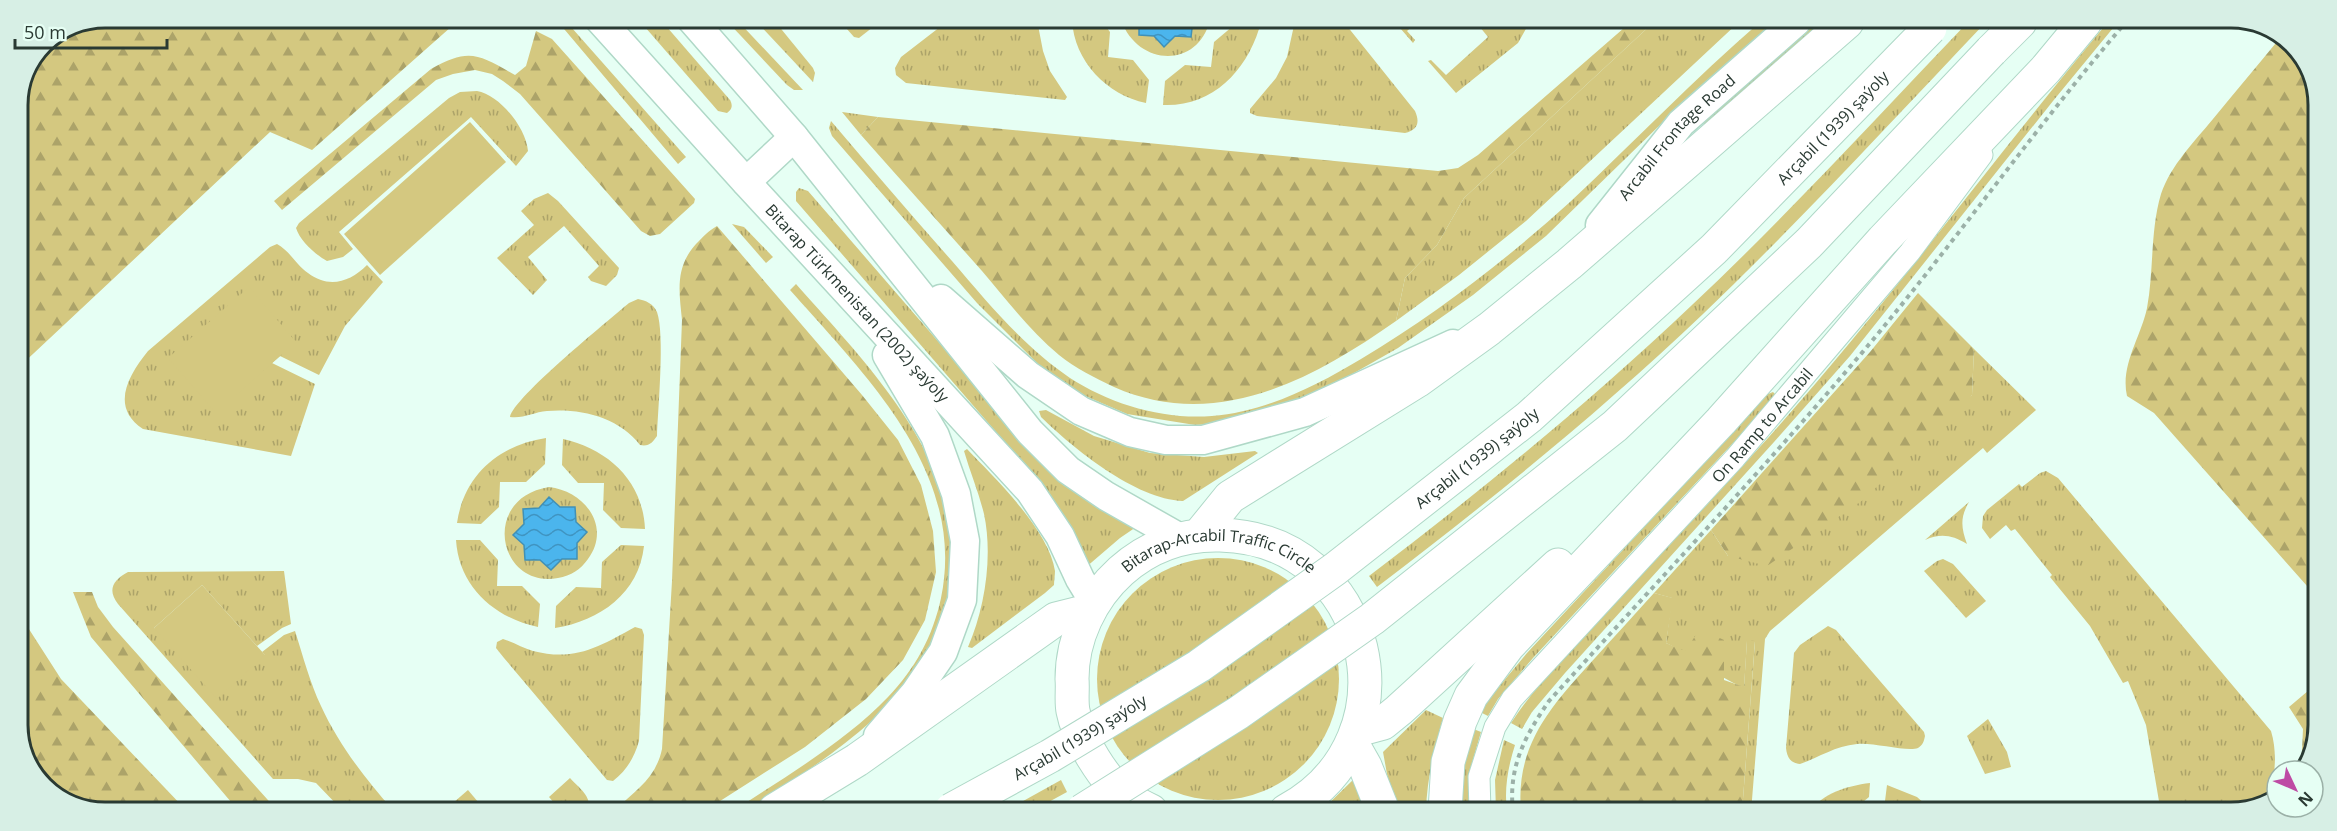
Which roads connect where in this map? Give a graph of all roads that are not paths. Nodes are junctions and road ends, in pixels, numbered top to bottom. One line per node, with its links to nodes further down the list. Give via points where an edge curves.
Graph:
1 (607, 28): 10 (main road, Bitarap Türkmenistan (2002) şaýoly)
2 (699, 28): 9 (main road)
3 (1789, 28): 12 (main road, Arcabil Frontage Road, via 1682,123)
4 (1840, 28): 12 (main road)
5 (1930, 28): 21 (main road, Arçabil (1939) şaýoly, bridge, via 1714,249 1529,417 1335,569 1199,666)
6 (2013, 28): 22 (main road, bridge, via 1809,243 1615,426 1372,619 1238,713)
7 (2080, 28): 8 (main road)
8 (2046, 69): 15 (main road, via 1883,240); 27 (street, On Ramp to Arcabil, via 1910,252 1735,458 1512,699 1495,727 1479,777)
9 (794, 137): 10 (main road); 11 (main road)
10 (746, 182): 13 (main road, Bitarap Türkmenistan (2002) şaýoly)
11 (872, 234): 14 (main road, via 1028,375 1081,411 1130,432 1166,440 1203,440 1305,412); 16 (main road, via 1038,440 1068,470 1106,496)
12 (1569, 264): 14 (main road)
13 (827, 270): 17 (main road, Bitarap Türkmenistan (2002) şaýoly, via 1030,492 1060,536); 19 (main road, via 895,366 934,436 956,494 965,541 962,600 943,652 915,693)
14 (1489, 328): 16 (main road, via 1417,381 1230,497)
15 (1721, 421): 18 (main road, via 1399,710 1383,723); 26 (main road, via 1508,646 1471,696 1448,762)
16 (1190, 536): 17 (main road, Bitarap-Arcabil Traffic Circle, via 1154,548 1131,562 1110,580); 18 (main road, Bitarap-Arcabil Traffic Circle, via 1243,535 1284,548 1319,573 1346,606 1362,646 1366,688)
17 (1091, 607): 19 (main road, via 1056,619); 23 (main road, Bitarap-Arcabil Traffic Circle, via 1072,660 1073,711 1092,759)
18 (1355, 736): 24 (main road, Bitarap-Arcabil Traffic Circle, via 1332,775); 25 (main road)
19 (857, 760): 20 (main road)
20 (788, 802)
21 (966, 802)
22 (1096, 802)
23 (1135, 802)
24 (1302, 802)
25 (1379, 802)
26 (1446, 802)
27 (1480, 802)

